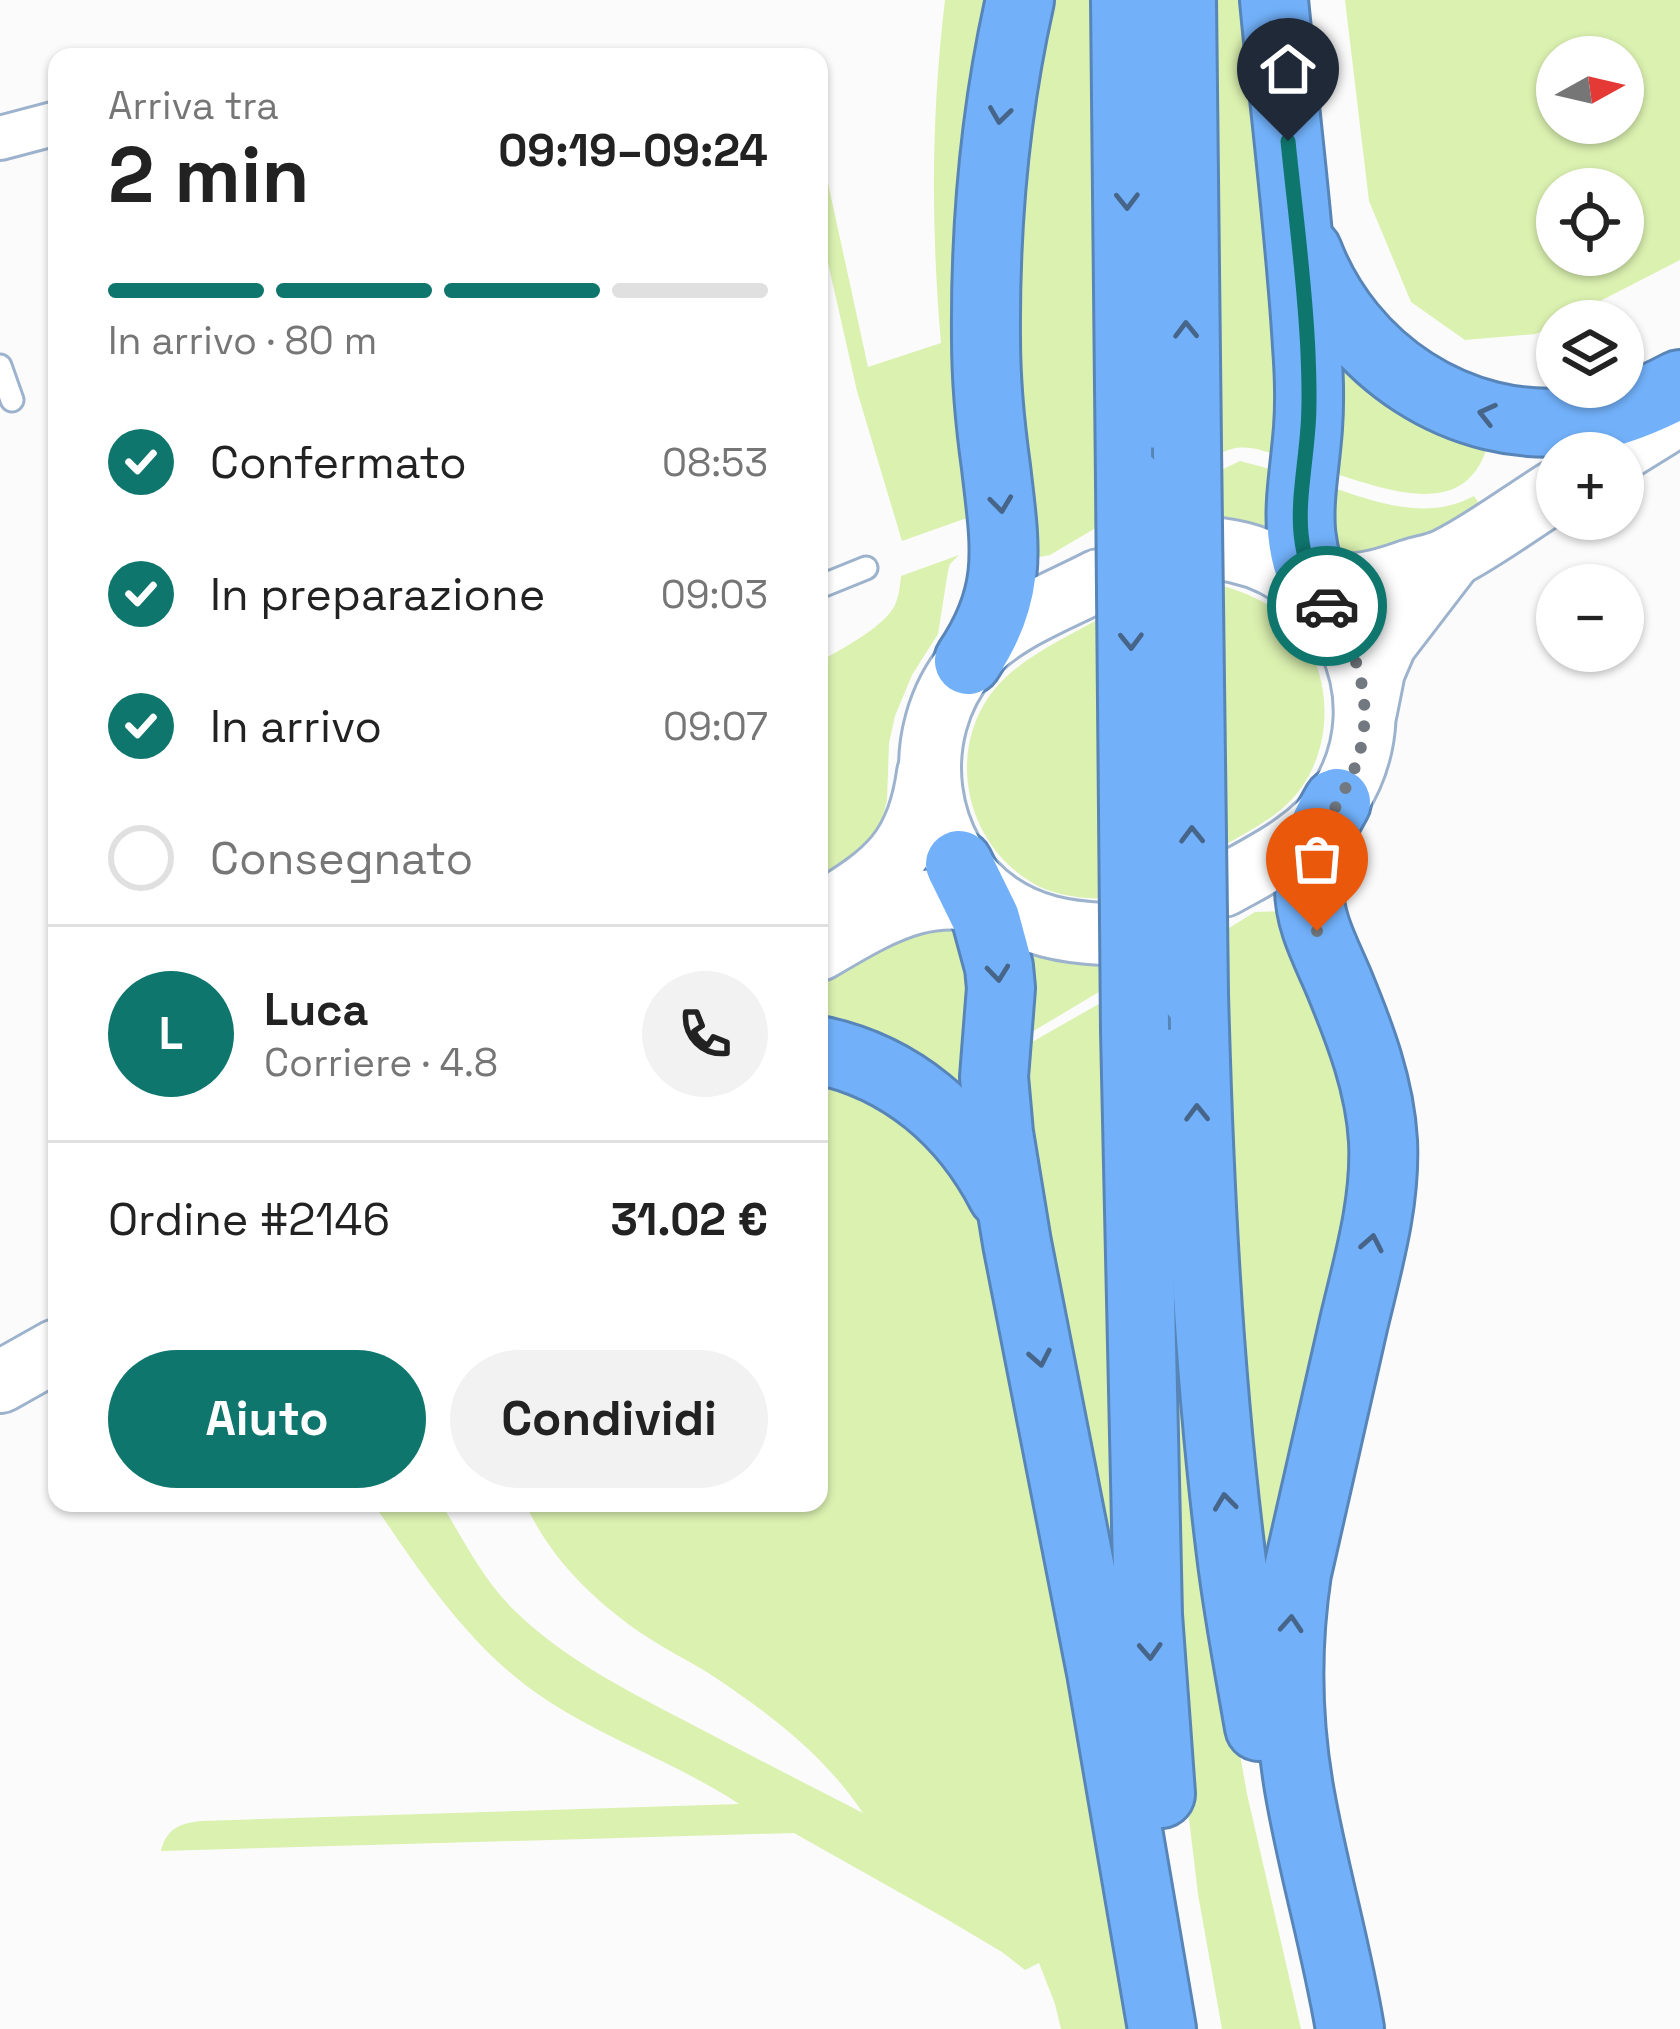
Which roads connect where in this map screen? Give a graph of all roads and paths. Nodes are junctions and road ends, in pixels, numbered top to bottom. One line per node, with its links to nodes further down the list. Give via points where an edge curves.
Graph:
1 (1020, 0): 20 (highway, one-way to 20, via 994,154 987,280 989,405 1005,560 993,617)
2 (1125, 0): 36 (highway, one-way to 36, bridge, via 1145,1509 1169,1867)
3 (1182, 0): 37 (highway, one-way to 3, bridge, via 1275,1809 1232,1560 1205,1284)
4 (1274, 0): 7 (highway)
5 (48, 125): 6 (street)
6 (0, 138)
7 (1293, 188): 9 (highway, one-way to 7, via 1617,411 1558,422 1501,418 1438,397 1379,357 1339,311 1309,256); 19 (highway, via 1308,375 1299,531)
8 (0, 366): 10 (lane)
9 (1680, 384)
10 (11, 400)
11 (1680, 415): 12 (main road)
12 (1644, 437)
13 (1536, 503): 15 (main road)
14 (1220, 548): 19 (main road, via 1262,558)
15 (1452, 556): 19 (main road, via 1373,584); 21 (main road, via 1386,643)
16 (866, 568): 18 (lane)
17 (1099, 580): 20 (main road, via 1010,626)
18 (828, 583)
19 (1308, 585): 21 (main road, via 1354,650)
20 (968, 661): 22 (main road, via 940,708)
21 (1364, 728): 23 (main road)
22 (929, 761): 25 (main road, via 936,814); 26 (main road, via 918,814 897,857)
23 (1337, 802): 24 (main road, via 1301,840); 38 (highway, one-way to 23, via 1300,1793 1289,1675 1297,1573 1383,1172 1374,1081 1310,899 1315,849)
24 (1223, 886)
25 (986, 894): 27 (main road, via 1059,930); 28 (main road, via 903,905); 30 (highway, one-way to 30, via 1000,988 995,1089)
26 (828, 908)
27 (1103, 934)
28 (828, 945)
29 (828, 1053): 30 (highway, via 879,1069 946,1117 992,1175)
30 (1017, 1243): 35 (highway, one-way to 35)
31 (48, 1355): 32 (main road)
32 (0, 1382)
33 (48, 1394): 34 (main road)
34 (0, 1420)
35 (1162, 2029)
36 (1197, 2029)
37 (1325, 2029)
38 (1350, 2029)

